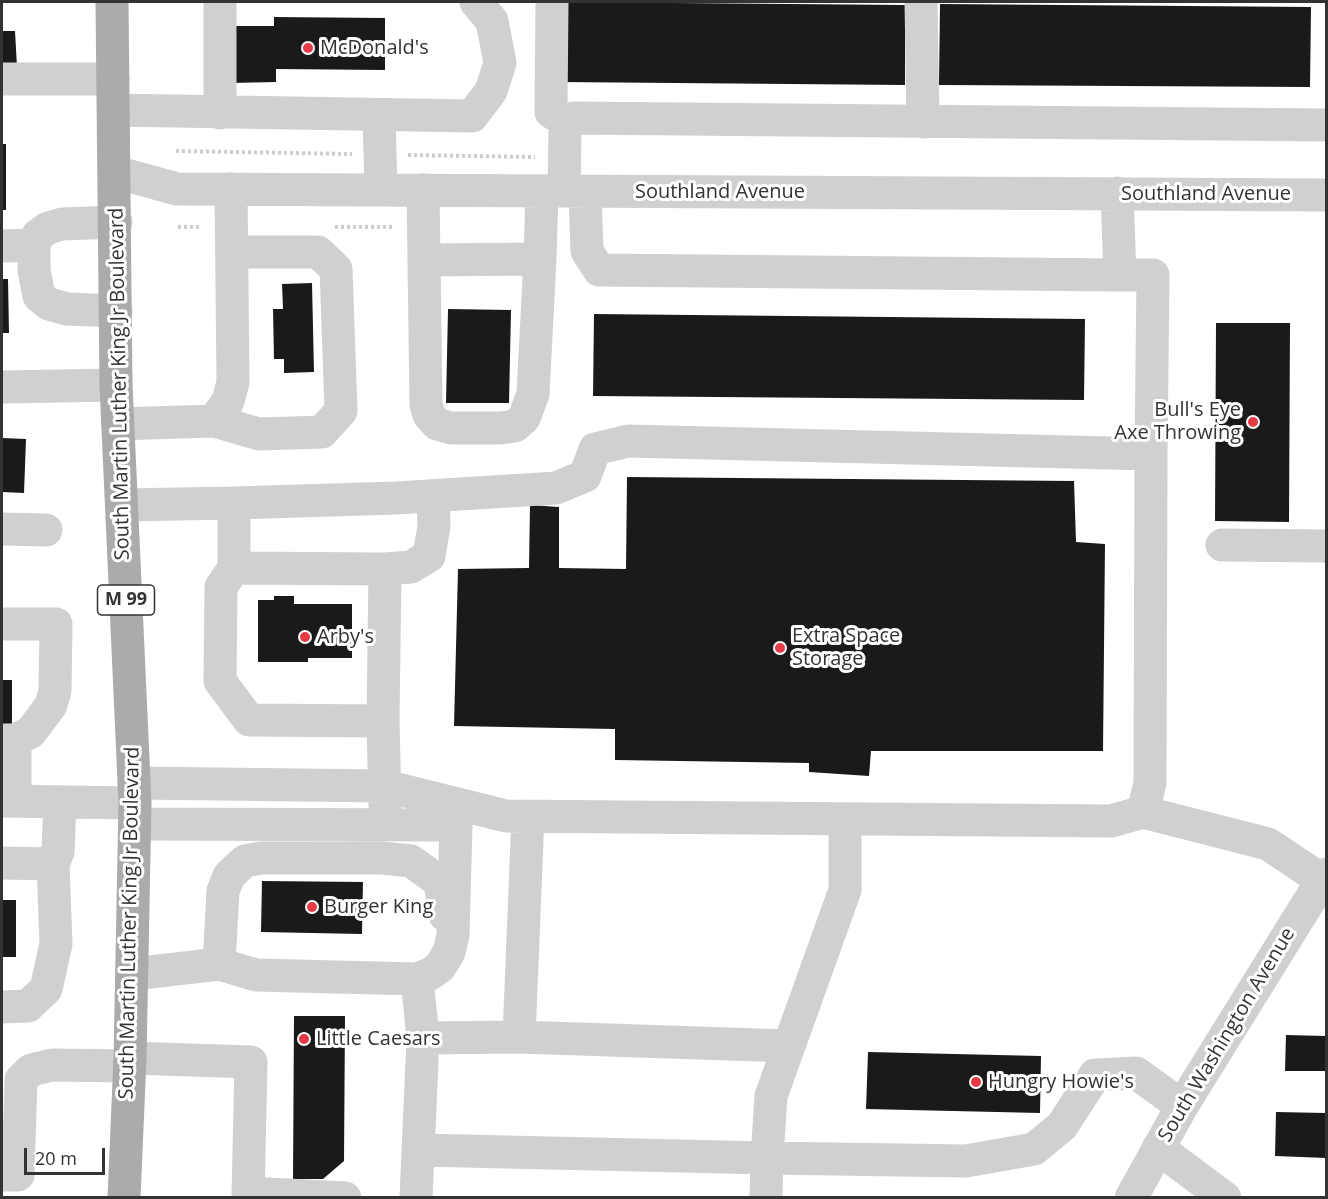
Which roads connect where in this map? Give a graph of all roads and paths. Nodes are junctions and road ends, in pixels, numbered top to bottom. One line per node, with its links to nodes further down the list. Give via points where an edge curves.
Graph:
1 (112, 2): 7 (main road, South Martin Luther King Jr Boulevard / M 99)
2 (220, 2): 8 (street)
3 (476, 2): 9 (street, via 492,21 500,63 490,91 472,116)
4 (552, 2): 10 (street, via 551,112)
5 (921, 2): 11 (street)
6 (2, 79): 7 (street)
7 (114, 94): 8 (street); 13 (main road, South Martin Luther King Jr Boulevard / M 99)
8 (220, 112): 9 (street)
9 (379, 116): 15 (street)
10 (567, 122): 11 (street, via 573,118); 17 (street)
11 (923, 122): 12 (street)
12 (1326, 125)
13 (116, 171): 14 (street, Southland Avenue, via 177,189); 20 (main road, South Martin Luther King Jr Boulevard / M 99)
14 (231, 189): 15 (street, Southland Avenue); 23 (street)
15 (381, 190): 16 (street, Southland Avenue)
16 (423, 190): 17 (street, Southland Avenue); 25 (street)
17 (564, 191): 18 (street, Southland Avenue); 24 (street); 26 (street, via 587,251 599,270)
18 (1117, 193): 19 (street, Southland Avenue); 26 (street)
19 (1326, 195)
20 (116, 222): 21 (street, via 55,226 38,234); 27 (main road, South Martin Luther King Jr Boulevard / M 99)
21 (34, 245): 22 (street); 27 (street, via 39,296 49,304 67,309)
22 (2, 246)
23 (232, 252): 30 (street, via 233,382 228,401); 30 (street, via 318,252 336,269 340,411 322,432 259,434)
24 (540, 259): 25 (street); 25 (street, via 533,394 524,418 515,426 501,428 451,428 437,424 429,416)
25 (424, 260)
26 (1120, 275): 32 (street, via 1153,275)
27 (116, 311): 28 (main road, South Martin Luther King Jr Boulevard / M 99)
28 (116, 385): 29 (street); 31 (main road, South Martin Luther King Jr Boulevard / M 99)
29 (2, 387)
30 (214, 421): 31 (street)
31 (118, 424): 35 (main road, South Martin Luther King Jr Boulevard / M 99)
32 (1151, 454): 33 (street, via 628,441 595,449 585,476 556,488); 49 (street, via 1150,783)
33 (433, 496): 34 (street); 41 (street, via 429,556 411,567)
34 (234, 503): 35 (street); 40 (street)
35 (122, 505): 48 (main road, South Martin Luther King Jr Boulevard / M 99)
36 (2, 529): 37 (street)
37 (46, 530)
38 (1222, 545): 39 (street)
39 (1326, 546)
40 (234, 568): 41 (street); 43 (street, via 221,587 220,681 249,720)
41 (385, 569): 43 (street)
42 (2, 624): 44 (street, via 56,624 56,691 51,705 31,732)
43 (383, 721): 45 (street)
44 (8, 740): 46 (street)
45 (385, 786): 48 (street); 50 (street, via 506,816); 53 (street)
46 (8, 801): 47 (street)
47 (60, 802): 48 (street); 55 (street, via 58,852)
48 (135, 803): 52 (street); 60 (main road, South Martin Luther King Jr Boulevard / M 99)
49 (1143, 812): 51 (street, via 1111,821); 57 (street, via 1268,844)
50 (528, 816): 51 (street); 63 (street)
51 (846, 819): 65 (street, via 846,891)
52 (211, 824): 53 (street); 56 (street)
53 (385, 824): 58 (street, via 456,825)
54 (2, 863): 55 (street)
55 (53, 864): 62 (street, via 56,944 46,989 28,1006)
56 (236, 869): 58 (street, via 245,861 261,858 411,861 440,882 443,910); 59 (street, via 223,891)
57 (1324, 877): 67 (street, South Washington Avenue)
58 (453, 935): 61 (street, via 440,967)
59 (219, 964): 60 (street); 61 (street, via 256,975)
60 (133, 974): 66 (main road, South Martin Luther King Jr Boulevard / M 99)
61 (417, 979): 64 (street)
62 (2, 1006)
63 (519, 1037): 64 (street); 65 (street)
64 (423, 1038): 69 (street)
65 (789, 1046): 70 (street, via 771,1096)
66 (130, 1062): 71 (street, via 52,1065 31,1070 21,1080 18,1175); 72 (street, via 251,1062); 73 (main road, South Martin Luther King Jr Boulevard / M 99)
67 (1182, 1106): 68 (street, South Washington Avenue); 70 (street, via 1136,1073 1095,1075 1062,1126 1034,1149 966,1161)
68 (1158, 1148): 77 (street, South Washington Avenue); 78 (street)
69 (420, 1150): 70 (street); 75 (street)
70 (767, 1158): 76 (street)
71 (2, 1175)
72 (248, 1195): 74 (street)
73 (124, 1197)
74 (345, 1197)
75 (416, 1197)
76 (766, 1197)
77 (1131, 1197)
78 (1225, 1197)

